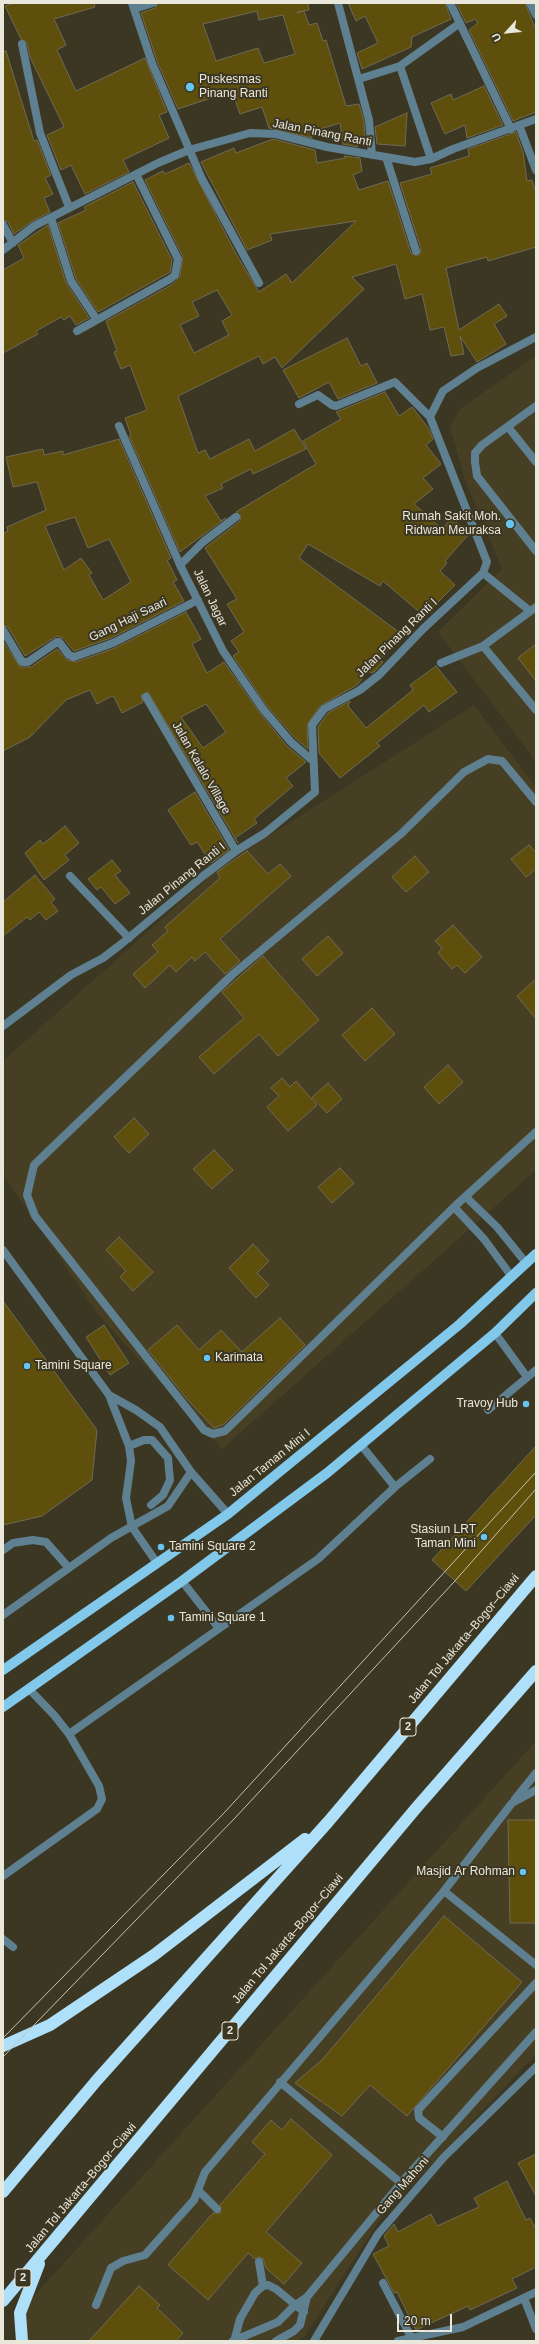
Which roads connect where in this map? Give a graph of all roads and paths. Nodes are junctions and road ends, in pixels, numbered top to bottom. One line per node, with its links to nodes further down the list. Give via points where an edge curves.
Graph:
1 (153, 3): 5 (street)
2 (338, 3): 10 (street)
3 (450, 3): 7 (street)
4 (530, 3): 6 (street)
5 (133, 6): 13 (street, via 152,63)
6 (536, 15)
7 (460, 23): 9 (street); 12 (street)
8 (22, 44): 19 (street, via 40,133)
9 (400, 66): 10 (street); 16 (street)
10 (359, 79): 14 (street, via 369,120)
11 (536, 119): 12 (street, Jalan Pinang Ranti)
12 (515, 127): 16 (street, Jalan Pinang Ranti); 17 (street)
13 (189, 150): 14 (street, Jalan Pinang Ranti, via 250,133 276,134); 18 (street, Jalan Pinang Ranti); 25 (street, via 202,179)
14 (372, 155): 15 (street, Jalan Pinang Ranti)
15 (386, 157): 16 (street, Jalan Pinang Ranti, via 415,162); 24 (street)
16 (431, 159)
17 (536, 170)
18 (136, 174): 19 (street, Jalan Pinang Ranti); 26 (street, via 178,259 178,266 170,279)
19 (69, 207): 20 (street, Jalan Pinang Ranti)
20 (52, 218): 22 (street, Jalan Pinang Ranti, via 34,226); 26 (street, via 71,281)
21 (3, 225): 22 (street)
22 (13, 243): 23 (street, Jalan Pinang Ranti)
23 (3, 250)
24 (416, 251)
25 (259, 283)
26 (97, 320): 27 (street)
27 (77, 331)
28 (536, 337): 31 (street, via 477,368 443,391)
29 (299, 404): 31 (street, via 318,395 332,406 336,406 395,382)
30 (536, 406): 33 (street)
31 (430, 417): 38 (street, via 487,562)
32 (118, 426): 37 (street, Jalan Jagar)
33 (508, 427): 34 (street); 36 (street, via 475,453 477,476)
34 (536, 462)
35 (236, 517): 37 (street, via 203,542)
36 (536, 551)
37 (180, 565): 39 (street, Jalan Jagar)
38 (483, 573): 40 (street); 46 (street, Jalan Pinang Ranti I, via 423,629 379,675 360,690 324,709 312,725)
39 (198, 600): 41 (street, Gang Haji Saari, via 113,643 74,657 57,642 28,662 22,662); 46 (street, Jalan Jagar, via 224,651 263,709)
40 (533, 609): 42 (street)
41 (3, 630)
42 (483, 646): 43 (street); 45 (street)
43 (441, 663)
44 (146, 697): 48 (street, Jalan Kalalo Village)
45 (536, 710)
46 (313, 761): 48 (street, Jalan Pinang Ranti I, via 315,792 265,833)
47 (536, 802): 54 (street, via 502,761 488,759 464,772 402,833 233,974 34,1165 28,1195 35,1216 204,1430 213,1434 224,1430)
48 (236, 851): 50 (street, Jalan Pinang Ranti I)
49 (70, 876): 50 (street)
50 (129, 938): 51 (street, Jalan Pinang Ranti I, via 103,958 71,975)
51 (3, 1026)
52 (536, 1132): 53 (street)
53 (466, 1197): 54 (street); 57 (street, via 497,1227)
54 (454, 1207): 58 (street, via 484,1239)
55 (3, 1250): 63 (street)
56 (536, 1254): 57 (main road, Jalan Taman Mini I)
57 (527, 1264): 58 (main road, Jalan Taman Mini I)
58 (512, 1277): 71 (main road, Jalan Taman Mini I, via 460,1324)
59 (535, 1296): 60 (main road)
60 (495, 1334): 62 (street); 65 (main road)
61 (536, 1370): 62 (street)
62 (527, 1377): 64 (street)
63 (109, 1395): 66 (street); 68 (street, via 136,1410 160,1428)
64 (488, 1410)
65 (361, 1445): 69 (street); 77 (main road)
66 (129, 1446): 70 (street, via 144,1440 152,1440 168,1458 170,1480 163,1495); 72 (street, via 131,1461 126,1498)
67 (430, 1459): 69 (street)
68 (191, 1472): 71 (street); 72 (street, via 168,1506)
69 (395, 1487): 79 (street, via 318,1558)
70 (151, 1505)
71 (228, 1514): 74 (main road, Jalan Taman Mini I)
72 (132, 1527): 74 (street); 75 (street, via 111,1538)
73 (3, 1550): 75 (street, via 13,1543 33,1540 46,1542)
74 (157, 1563): 80 (main road, Jalan Taman Mini I)
75 (69, 1568): 78 (street)
76 (536, 1576): 88 (highway, Jalan Tol Jakarta–Bogor–Ciawi / 2)
77 (182, 1581): 79 (street); 82 (main road)
78 (3, 1615)
79 (218, 1627): 84 (street)
80 (3, 1670)
81 (536, 1671): 104 (highway, Jalan Tol Jakarta–Bogor–Ciawi / 2, via 417,1807)
82 (29, 1689): 83 (main road); 84 (street, via 54,1714)
83 (3, 1707)
84 (68, 1734): 89 (street, via 99,1786 102,1799 97,1809)
85 (536, 1773): 87 (street)
86 (536, 1790): 87 (street)
87 (512, 1803): 90 (street)
88 (328, 1822): 96 (highway, via 154,1955 50,2025); 102 (highway, Jalan Tol Jakarta–Bogor–Ciawi / 2, via 97,2080)
89 (3, 1876)
90 (444, 1891): 93 (street); 98 (street)
91 (3, 1939): 92 (street)
92 (13, 1947)
93 (536, 1965)
94 (536, 1983): 99 (street, via 418,2110 419,2118)
95 (536, 2032): 99 (street)
96 (3, 2046)
97 (536, 2067): 120 (street, Gang Mahoni, via 444,2157 378,2234)
98 (280, 2082): 100 (street); 101 (street, via 205,2172)
99 (443, 2137): 100 (street)
100 (401, 2183): 109 (street)
101 (198, 2190): 103 (street); 112 (street, via 194,2200 145,2254 111,2268)
102 (3, 2192)
103 (217, 2209)
104 (43, 2256): 111 (highway, Jalan Tol Jakarta–Bogor–Ciawi / 2); 118 (highway, via 20,2313)
105 (260, 2262): 107 (street)
106 (383, 2283): 116 (street)
107 (264, 2286): 113 (street, via 276,2289); 117 (street, via 255,2293 240,2318)
108 (536, 2292): 110 (street)
109 (307, 2297): 113 (street); 114 (street)
110 (524, 2298): 115 (street); 116 (street, via 463,2327)
111 (3, 2301)
112 (96, 2305)
113 (294, 2306): 114 (street); 117 (street, via 278,2322)
114 (304, 2312): 119 (street, via 300,2325)
115 (536, 2329)
116 (412, 2339): 121 (street)
117 (234, 2340)
118 (22, 2341)
119 (276, 2341)
120 (314, 2341)
121 (398, 2341)

